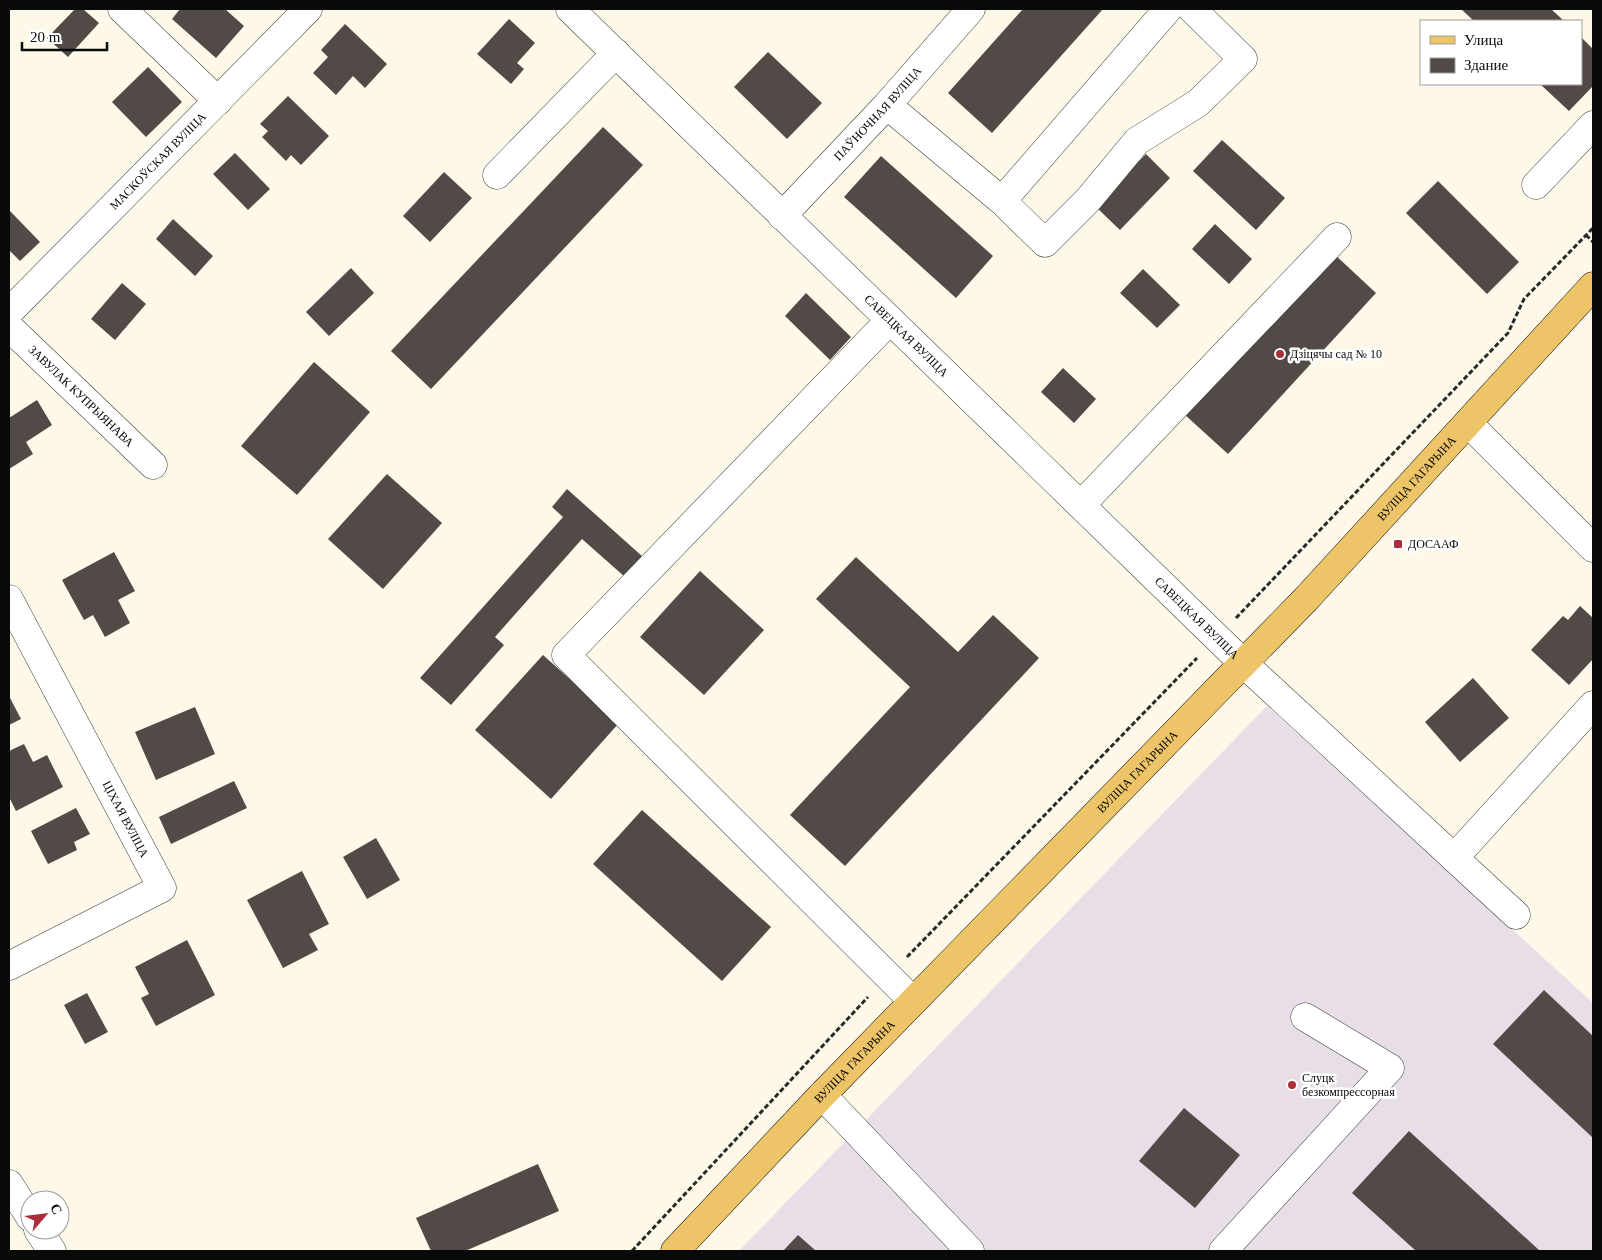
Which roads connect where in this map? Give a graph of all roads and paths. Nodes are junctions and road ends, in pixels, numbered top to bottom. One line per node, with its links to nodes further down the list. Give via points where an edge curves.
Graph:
1 (122, 9): 8 (street)
2 (308, 9): 8 (street, МАСКОЎСКАЯ ВУЛІЦА)
3 (570, 9): 7 (street, САВЕЦКАЯ ВУЛІЦА)
4 (971, 9): 9 (street, ПАЎНОЧНАЯ ВУЛІЦА)
5 (1168, 9): 13 (street)
6 (1192, 9): 13 (street, via 1244,59 1198,103 1137,141 1088,200 1045,243)
7 (616, 53): 11 (street); 14 (street, САВЕЦКАЯ ВУЛІЦА)
8 (218, 101): 20 (street, МАСКОЎСКАЯ ВУЛІЦА)
9 (887, 105): 13 (street); 14 (street, ПАЎНОЧНАЯ ВУЛІЦА)
10 (1593, 124): 12 (street)
11 (497, 175)
12 (1536, 185)
13 (1002, 201)
14 (782, 216): 21 (street, САВЕЦКАЯ ВУЛІЦА)
15 (1593, 228): 16 (path)
16 (1586, 235): 18 (path); 28 (path, via 1524,299 1508,333)
17 (1337, 237): 25 (street)
18 (1593, 242)
19 (1593, 286): 23 (main road, ВУЛІЦА ГАГАРЫНА)
20 (9, 312)
21 (890, 320): 25 (street, САВЕЦКАЯ ВУЛІЦА); 34 (street, via 566,655)
22 (9, 327): 24 (street, ЗАВУЛАК КУПРЫЯНАВА)
23 (1468, 423): 26 (street); 29 (main road, ВУЛІЦА ГАГАРЫНА, via 1370,531)
24 (153, 465)
25 (1081, 505): 28 (street, САВЕЦКАЯ ВУЛІЦА)
26 (1593, 548)
27 (9, 598): 33 (street, ЦІХАЯ ВУЛІЦА, via 162,888)
28 (1217, 637): 29 (street, САВЕЦКАЯ ВУЛІЦА); 34 (path)
29 (1242, 662): 31 (street, САВЕЦКАЯ ВУЛІЦА); 35 (main road, ВУЛІЦА ГАГАРЫНА)
30 (1593, 705): 31 (street)
31 (1454, 858): 32 (street, САВЕЦКАЯ ВУЛІЦА)
32 (1516, 915)
33 (9, 966)
34 (888, 976): 35 (street); 42 (path)
35 (913, 1001): 37 (main road, ВУЛІЦА ГАГАРЫНА)
36 (1305, 1017): 45 (street, via 1390,1068)
37 (822, 1095): 43 (main road, ВУЛІЦА ГАГАРЫНА); 44 (street)
38 (9, 1184): 39 (street)
39 (20, 1201)
40 (45, 1240): 41 (street)
41 (52, 1251)
42 (632, 1251)
43 (675, 1251)
44 (970, 1251)
45 (1223, 1251)

